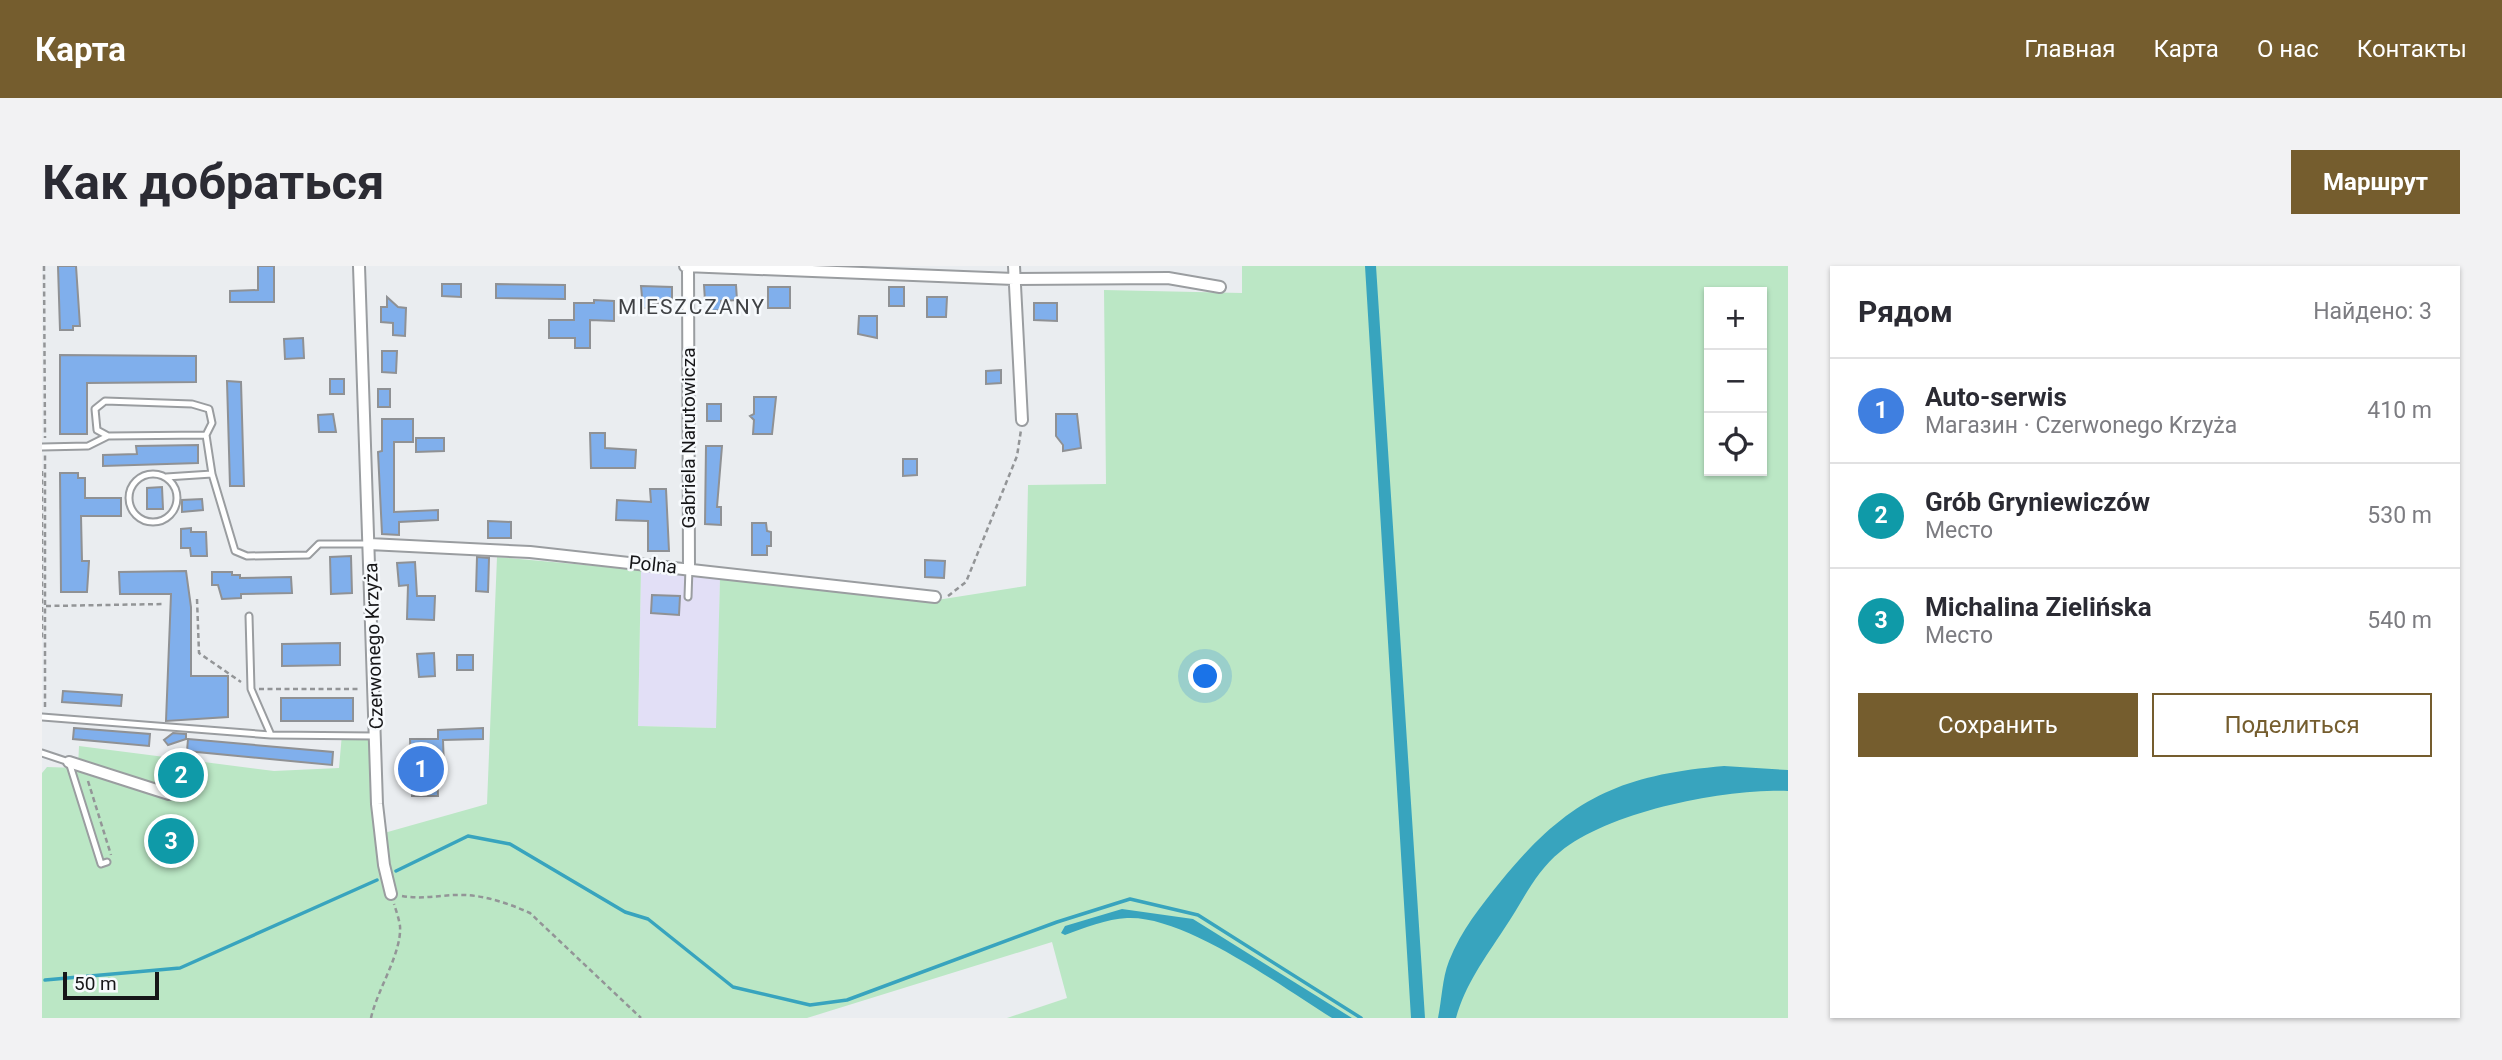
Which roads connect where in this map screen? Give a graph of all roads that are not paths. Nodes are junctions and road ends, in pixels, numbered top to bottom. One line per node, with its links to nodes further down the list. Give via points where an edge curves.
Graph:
1 (359, 266): 12 (street, Czerwonego Krzyża)
2 (686, 266): 4 (street); 13 (street, Gabriela Narutowicza)
3 (1014, 266): 4 (street)
4 (1014, 279): 5 (street, via 1168,278); 6 (street)
5 (1220, 287)
6 (1022, 420)
7 (206, 435): 8 (lane); 8 (lane, via 212,423 209,409 192,404 105,401 95,409 97,430); 10 (lane)
8 (108, 436): 9 (lane, via 88,446)
9 (44, 447)
10 (212, 474): 11 (lane); 12 (lane, via 235,551 247,556 308,555 319,544)
11 (166, 477): 11 (lane, via 147,475 134,484 129,500 145,521 164,520 177,506 177,495)
12 (369, 544): 13 (street, Polna, via 530,552); 19 (street, Czerwonego Krzyża)
13 (689, 568): 14 (lane); 15 (street, Polna)
14 (688, 597)
15 (935, 597)
16 (249, 616): 18 (lane, via 251,690)
17 (42, 717): 18 (lane)
18 (271, 735): 19 (lane)
19 (376, 736): 24 (street, Czerwonego Krzyża, via 377,804)
20 (42, 753): 21 (lane)
21 (69, 762): 22 (street); 23 (lane, via 101,864)
22 (169, 794)
23 (107, 862)
24 (391, 894)

